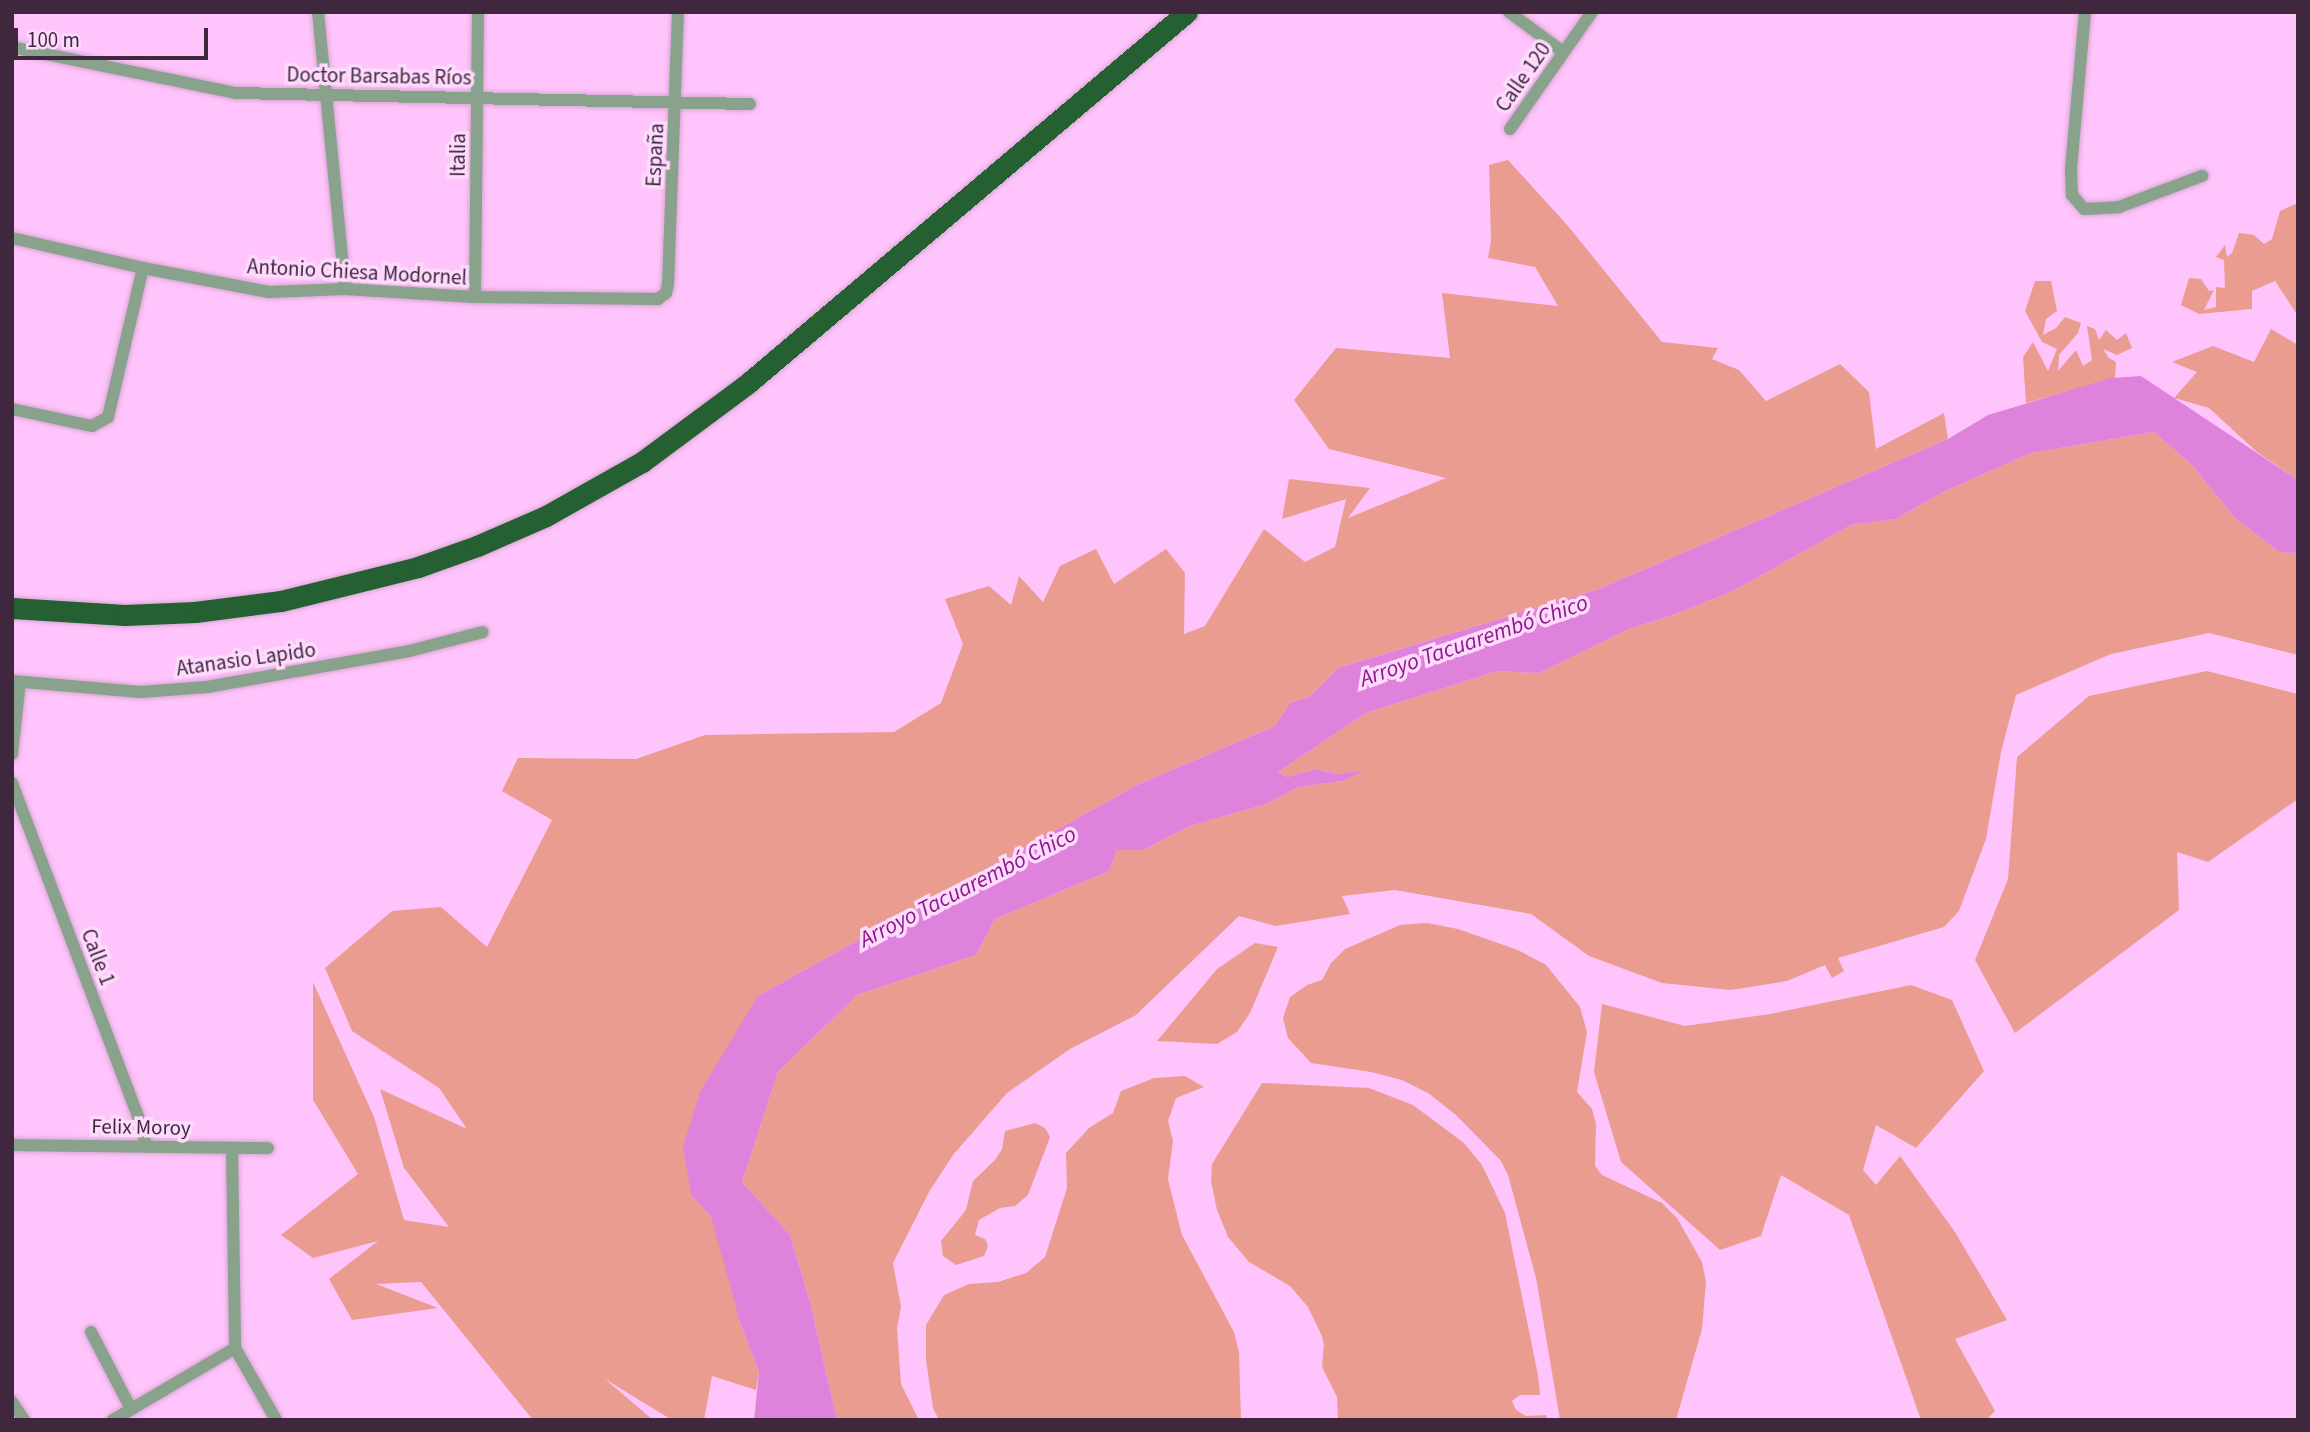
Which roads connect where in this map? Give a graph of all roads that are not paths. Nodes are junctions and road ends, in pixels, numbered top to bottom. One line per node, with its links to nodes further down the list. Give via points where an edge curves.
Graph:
1 (318, 12): 10 (street)
2 (478, 12): 11 (street, Italia)
3 (678, 12): 12 (street, España)
4 (1188, 12): 22 (highway, via 747,384 642,462 546,516 418,567 281,601 125,615)
5 (1509, 12): 9 (street)
6 (1592, 12): 9 (street, Calle 120)
7 (2085, 12): 15 (street, via 2072,195 2084,209 2119,207)
8 (12, 47): 10 (street, Doctor Barsabas Ríos, via 236,93)
9 (1563, 52): 14 (street, Calle 120)
10 (327, 95): 11 (street, Doctor Barsabas Ríos); 18 (street)
11 (478, 97): 12 (street, Doctor Barsabas Ríos); 19 (street, Italia)
12 (677, 103): 13 (street, Doctor Barsabas Ríos); 20 (street, España, via 668,284)
13 (750, 104)
14 (1510, 129)
15 (2202, 176)
16 (12, 238): 17 (street, Antonio Chiesa Modornel)
17 (143, 268): 18 (street, Antonio Chiesa Modornel, via 268,292); 21 (street, via 108,417 85,425)
18 (345, 289): 19 (street, Antonio Chiesa Modornel)
19 (475, 297): 20 (street, Antonio Chiesa Modornel)
20 (663, 298)
21 (12, 409)
22 (12, 608)
23 (483, 632): 24 (street, Atanasio Lapido, via 409,651 207,687 141,692)
24 (16, 681): 25 (street)
25 (12, 754)
26 (12, 783): 28 (street, Calle 1)
27 (12, 1145): 28 (street, Felix Moroy)
28 (146, 1146): 29 (street, Felix Moroy)
29 (232, 1148): 30 (street, Felix Moroy); 32 (street)
30 (268, 1148)
31 (90, 1332): 34 (street)
32 (235, 1348): 34 (street); 37 (street)
33 (12, 1402): 35 (street)
34 (130, 1407): 36 (street)
35 (24, 1420)
36 (113, 1420)
37 (276, 1420)

